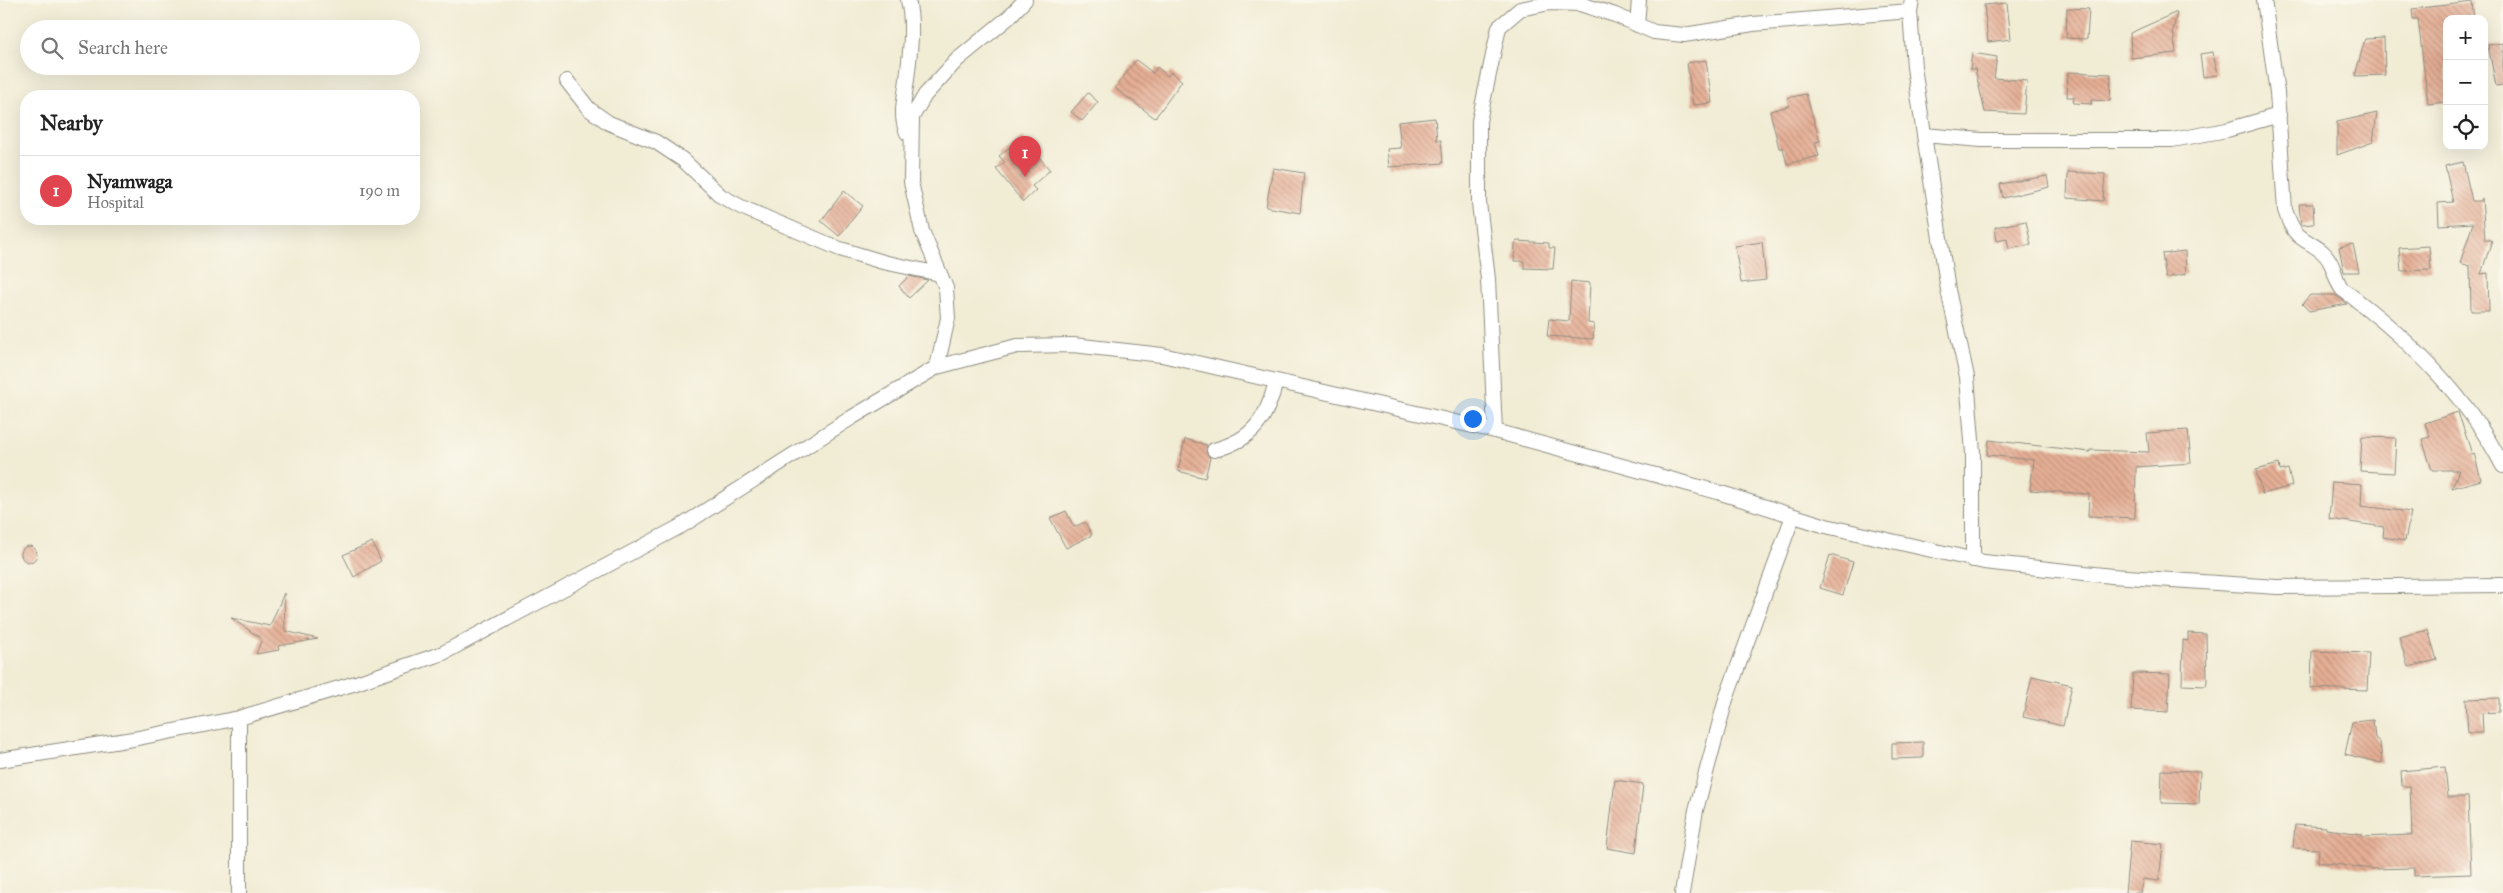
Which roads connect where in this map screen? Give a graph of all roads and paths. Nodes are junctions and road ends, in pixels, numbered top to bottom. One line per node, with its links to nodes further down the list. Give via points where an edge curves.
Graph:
1 (908, 0): 10 (street, via 912,19 902,122)
2 (1025, 0): 10 (street, via 957,60 925,95 912,117)
3 (1639, 0): 6 (street)
4 (2264, 0): 8 (street)
5 (1911, 6): 6 (street, via 1684,35 1654,32); 9 (street, via 1914,66)
6 (1637, 25): 14 (street, via 1615,14 1580,4 1550,3 1520,9 1499,27 1479,121 1478,203 1488,279)
7 (567, 81): 11 (street, via 589,109 609,123 656,142 683,160 721,196 742,207 840,249)
8 (2279, 115): 9 (street, via 2227,130 2172,140 1980,140); 16 (street, via 2285,210 2291,225 2298,235 2321,250 2329,260 2342,289 2405,340 2460,400 2486,434)
9 (1924, 135): 18 (street, via 1948,290 1967,377 1972,453)
10 (911, 143): 11 (street, via 911,182 922,231)
11 (940, 274): 12 (street, via 946,288 948,318)
12 (938, 367): 13 (street, via 1017,346 1073,345 1162,355); 20 (street, via 850,418 684,524 443,653)
13 (1276, 381): 14 (street); 15 (street, via 1266,408 1248,435 1237,443)
14 (1495, 431): 17 (street, via 1641,470)
15 (1214, 450)
16 (2503, 466)
17 (1793, 516): 18 (street); 23 (street, via 1726,699 1696,810)
18 (1973, 560): 19 (street, via 2112,576 2277,587)
19 (2503, 585)
20 (239, 718): 21 (street); 22 (street)
21 (0, 760)
22 (239, 893)
23 (1682, 893)

